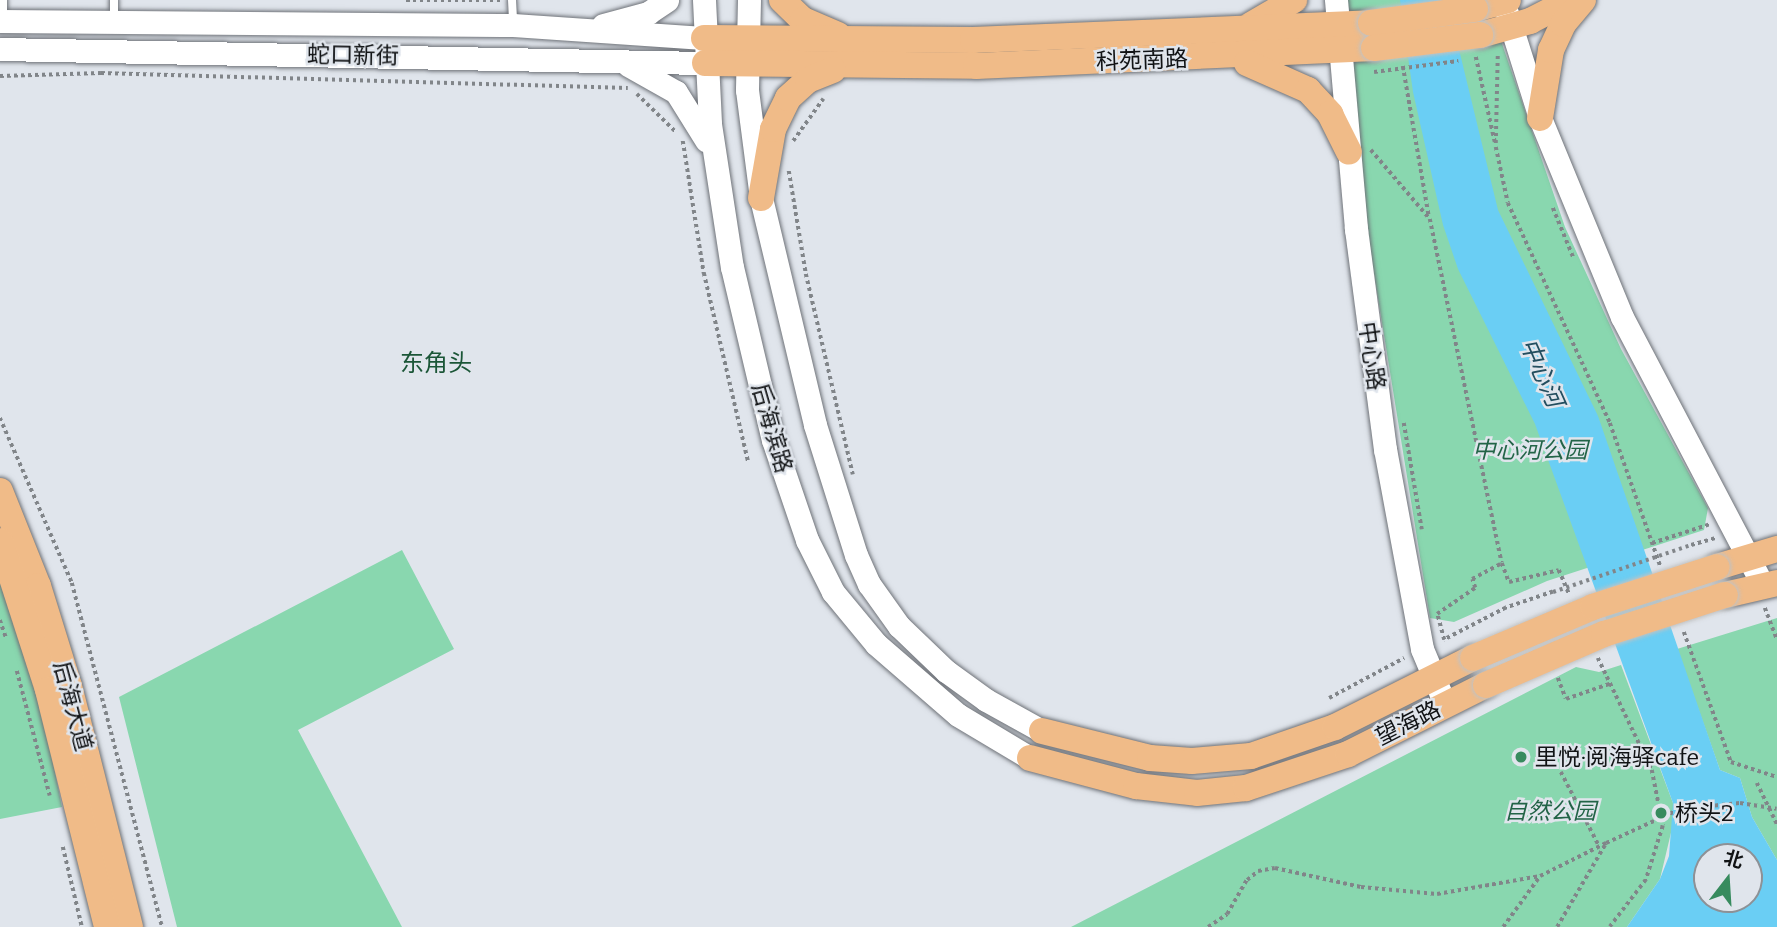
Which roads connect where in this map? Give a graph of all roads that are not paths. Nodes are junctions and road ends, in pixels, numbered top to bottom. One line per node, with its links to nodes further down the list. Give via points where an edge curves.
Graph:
1 (512, 0): 12 (lane)
2 (667, 0): 14 (main road, via 648,13)
3 (704, 0): 18 (main road, 后海滨路)
4 (749, 0): 19 (main road, 后海滨路)
5 (782, 0): 16 (main road, via 816,27)
6 (1294, 0): 15 (main road, via 1265,20)
7 (1571, 0): 9 (main road, 科苑南路)
8 (1583, 0): 23 (main road, via 1563,24 1551,50)
9 (1506, 7): 13 (main road, 科苑南路, bridge, via 1483,41 1373,48); 23 (main road)
10 (114, 10): 11 (main road, 蛇口新街); 12 (main road, 蛇口新街)
11 (2, 14)
12 (513, 25): 14 (main road, 蛇口新街)
13 (1338, 26): 15 (main road, 科苑南路); 20 (main road, 科苑南路); 24 (main road, 中心路)
14 (592, 28): 18 (main road, 蛇口新街)
15 (1236, 31): 16 (main road, 科苑南路)
16 (852, 41): 19 (main road, 科苑南路)
17 (0, 49): 21 (main road, 蛇口新街)
18 (705, 50): 19 (main road, 科苑南路); 21 (main road, 蛇口新街); 25 (main road, 后海滨路)
19 (748, 52): 22 (main road, 科苑南路); 26 (main road, 后海滨路)
20 (1229, 57): 22 (main road, 科苑南路); 24 (main road, via 1276,72 1308,89)
21 (612, 59): 25 (main road, via 659,79 676,92)
22 (845, 66): 26 (main road, via 808,80 788,98 773,129)
23 (1541, 118): 30 (main road, via 1622,317)
24 (1358, 154): 32 (main road, 中心路, via 1385,449 1422,649)
25 (714, 155): 35 (main road, 后海滨路, via 732,267 772,440 807,540 834,592 876,644 958,715)
26 (761, 198): 34 (main road, 后海滨路, via 815,425 869,583 899,626 946,671 985,700)
27 (0, 491): 37 (main road, 后海大道, via 38,586 65,675)
28 (0, 541): 36 (main road, 后海大道, via 48,690)
29 (1777, 549): 30 (main road, 望海路)
30 (1749, 557): 31 (main road); 32 (main road, 望海路, bridge, via 1593,607)
31 (1768, 593): 33 (main road, 望海路, bridge, via 1725,595 1604,634)
32 (1432, 677): 33 (main road, 中心路); 34 (main road, 望海路, via 1335,727 1251,755 1192,761 1150,758)
33 (1446, 704): 35 (main road, 望海路, via 1348,754 1246,789 1197,793 1136,786)
34 (1042, 731)
35 (1030, 758)
36 (107, 927)
37 (130, 927)

